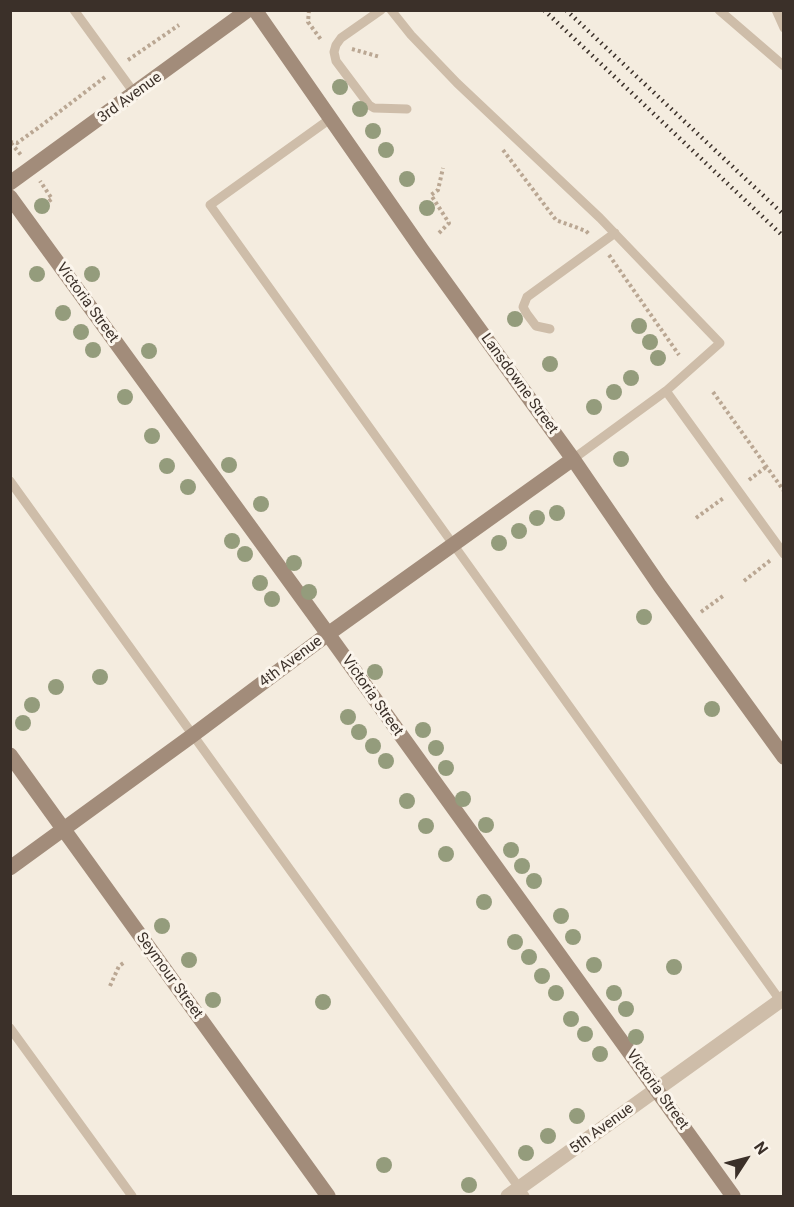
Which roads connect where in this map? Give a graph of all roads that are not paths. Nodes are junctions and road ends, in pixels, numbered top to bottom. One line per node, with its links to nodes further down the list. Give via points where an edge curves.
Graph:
1 (74, 10): 10 (lane)
2 (248, 10): 10 (street, 3rd Avenue)
3 (255, 10): 12 (street, Lansdowne Street)
4 (381, 10): 11 (lane, via 341,38 334,52 336,61 369,105)
5 (391, 10): 15 (lane, via 457,83)
6 (719, 10): 9 (lane)
7 (776, 10): 8 (lane)
8 (783, 28)
9 (783, 66)
10 (135, 94): 13 (street, 3rd Avenue)
11 (407, 109)
12 (330, 118): 18 (street, Lansdowne Street); 20 (lane, via 210,206)
13 (10, 183)
14 (10, 197): 22 (street, Victoria Street)
15 (615, 232): 16 (lane, via 527,297 526,314 536,326); 17 (lane, via 720,343)
16 (550, 329)
17 (666, 391): 18 (lane); 21 (lane)
18 (573, 459): 20 (street, 4th Avenue); 25 (street, Lansdowne Street)
19 (10, 481): 23 (lane)
20 (453, 546): 22 (street, 4th Avenue); 28 (lane)
21 (783, 554)
22 (328, 634): 23 (street, 4th Avenue); 30 (street, Victoria Street)
23 (193, 735): 26 (street, 4th Avenue); 31 (lane)
24 (10, 755): 26 (street, Seymour Street)
25 (783, 757)
26 (64, 829): 27 (street, 4th Avenue); 33 (street, Seymour Street)
27 (10, 867)
28 (782, 1002): 30 (street, 5th Avenue)
29 (10, 1028): 32 (lane)
30 (657, 1089): 31 (street, 5th Avenue); 34 (street, Victoria Street)
31 (517, 1194)
32 (132, 1197)
33 (328, 1197)
34 (733, 1197)

